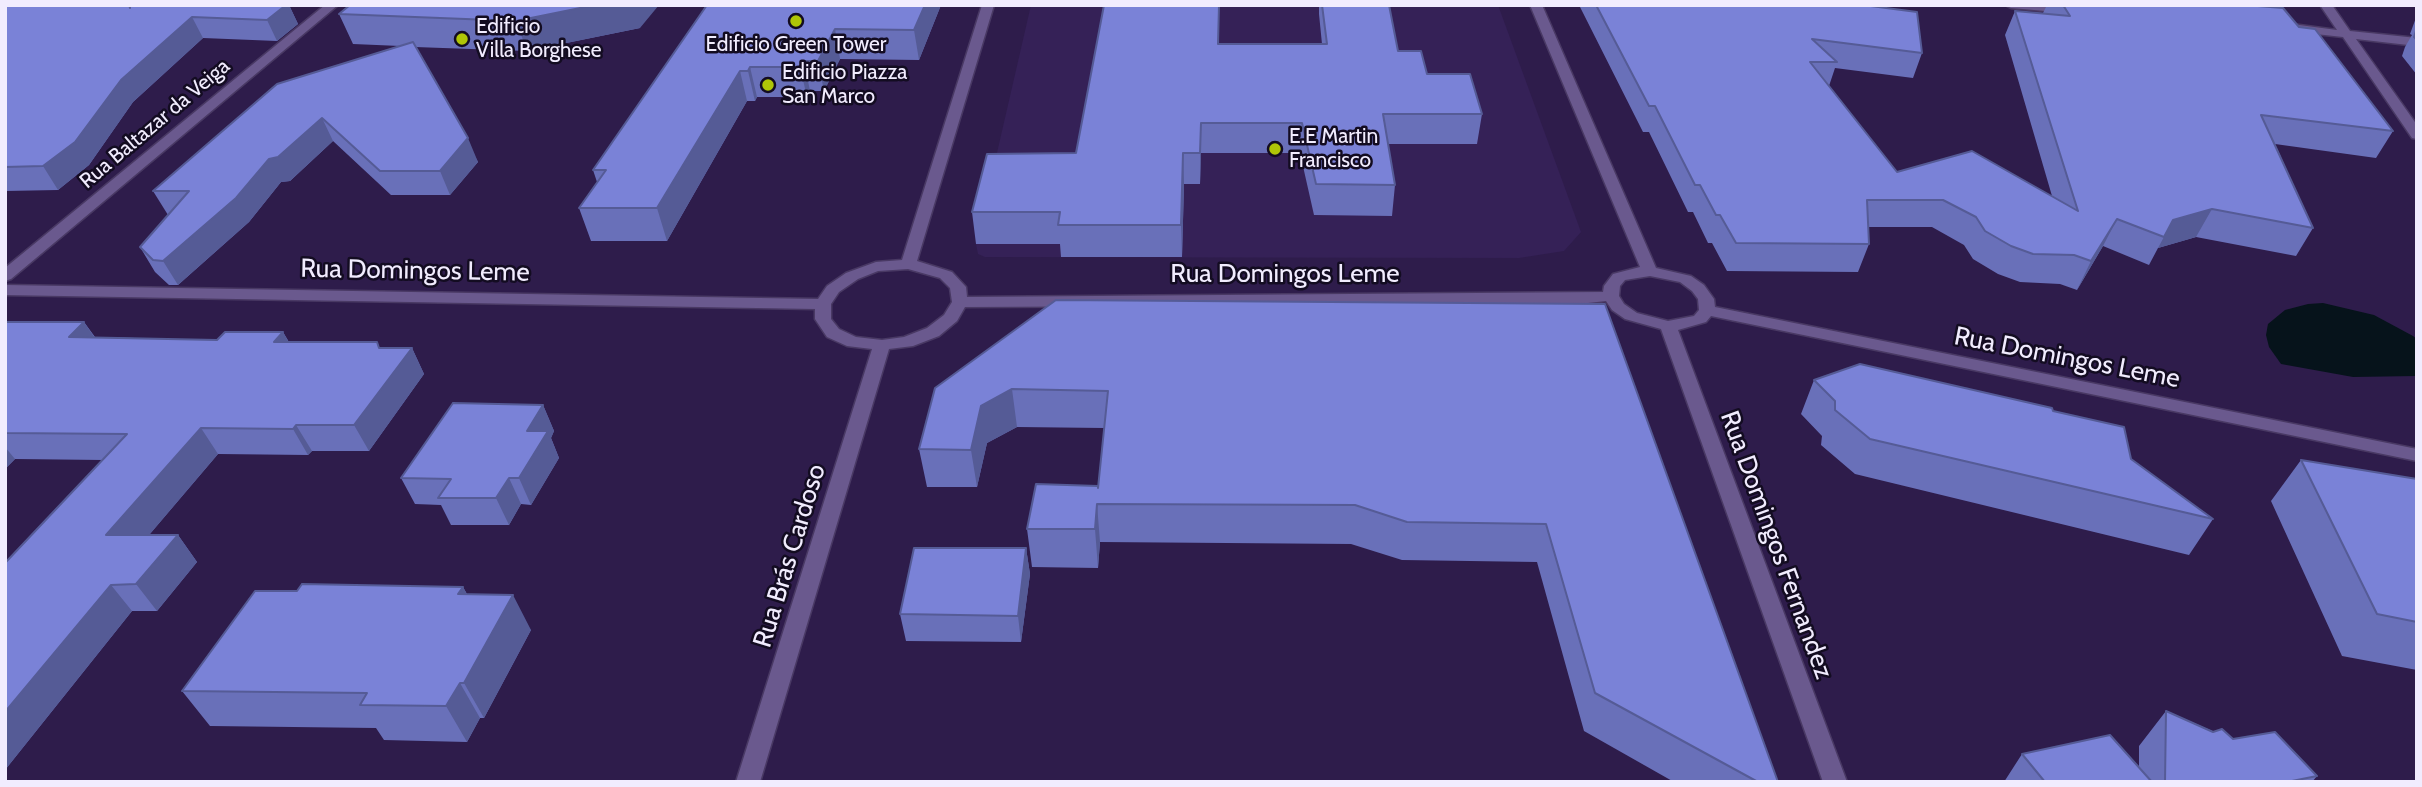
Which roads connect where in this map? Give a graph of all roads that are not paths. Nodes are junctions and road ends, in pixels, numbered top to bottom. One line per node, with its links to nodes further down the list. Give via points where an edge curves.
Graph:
1 (332, 5): 13 (street, Rua Baltazar da Veiga)
2 (988, 5): 11 (street)
3 (1536, 5): 12 (street)
4 (2011, 5): 6 (street)
5 (2326, 5): 8 (street)
6 (2082, 11)
7 (2283, 27): 8 (street)
8 (2347, 33): 9 (street); 10 (street)
9 (2417, 42)
10 (2417, 135)
11 (908, 264): 16 (street, via 946,275 958,287); 17 (street, via 876,267 852,276 833,289)
12 (1650, 271): 15 (street, via 1619,277); 18 (street, via 1685,279 1706,299)
13 (5, 276)
14 (5, 290): 17 (street, Rua Domingos Leme)
15 (1611, 296): 16 (street, Rua Domingos Leme); 19 (street, via 1631,316)
16 (960, 302): 20 (street, via 951,318 933,332)
17 (823, 304): 20 (street, via 823,319 833,333 853,342)
18 (1707, 310): 19 (street, via 1700,319); 21 (street, Rua Domingos Leme)
19 (1668, 326): 23 (street, Rua Domingos Fernandez)
20 (882, 345): 22 (street, Rua Brás Cardoso)
21 (2417, 455)
22 (748, 782)
23 (1835, 782)

